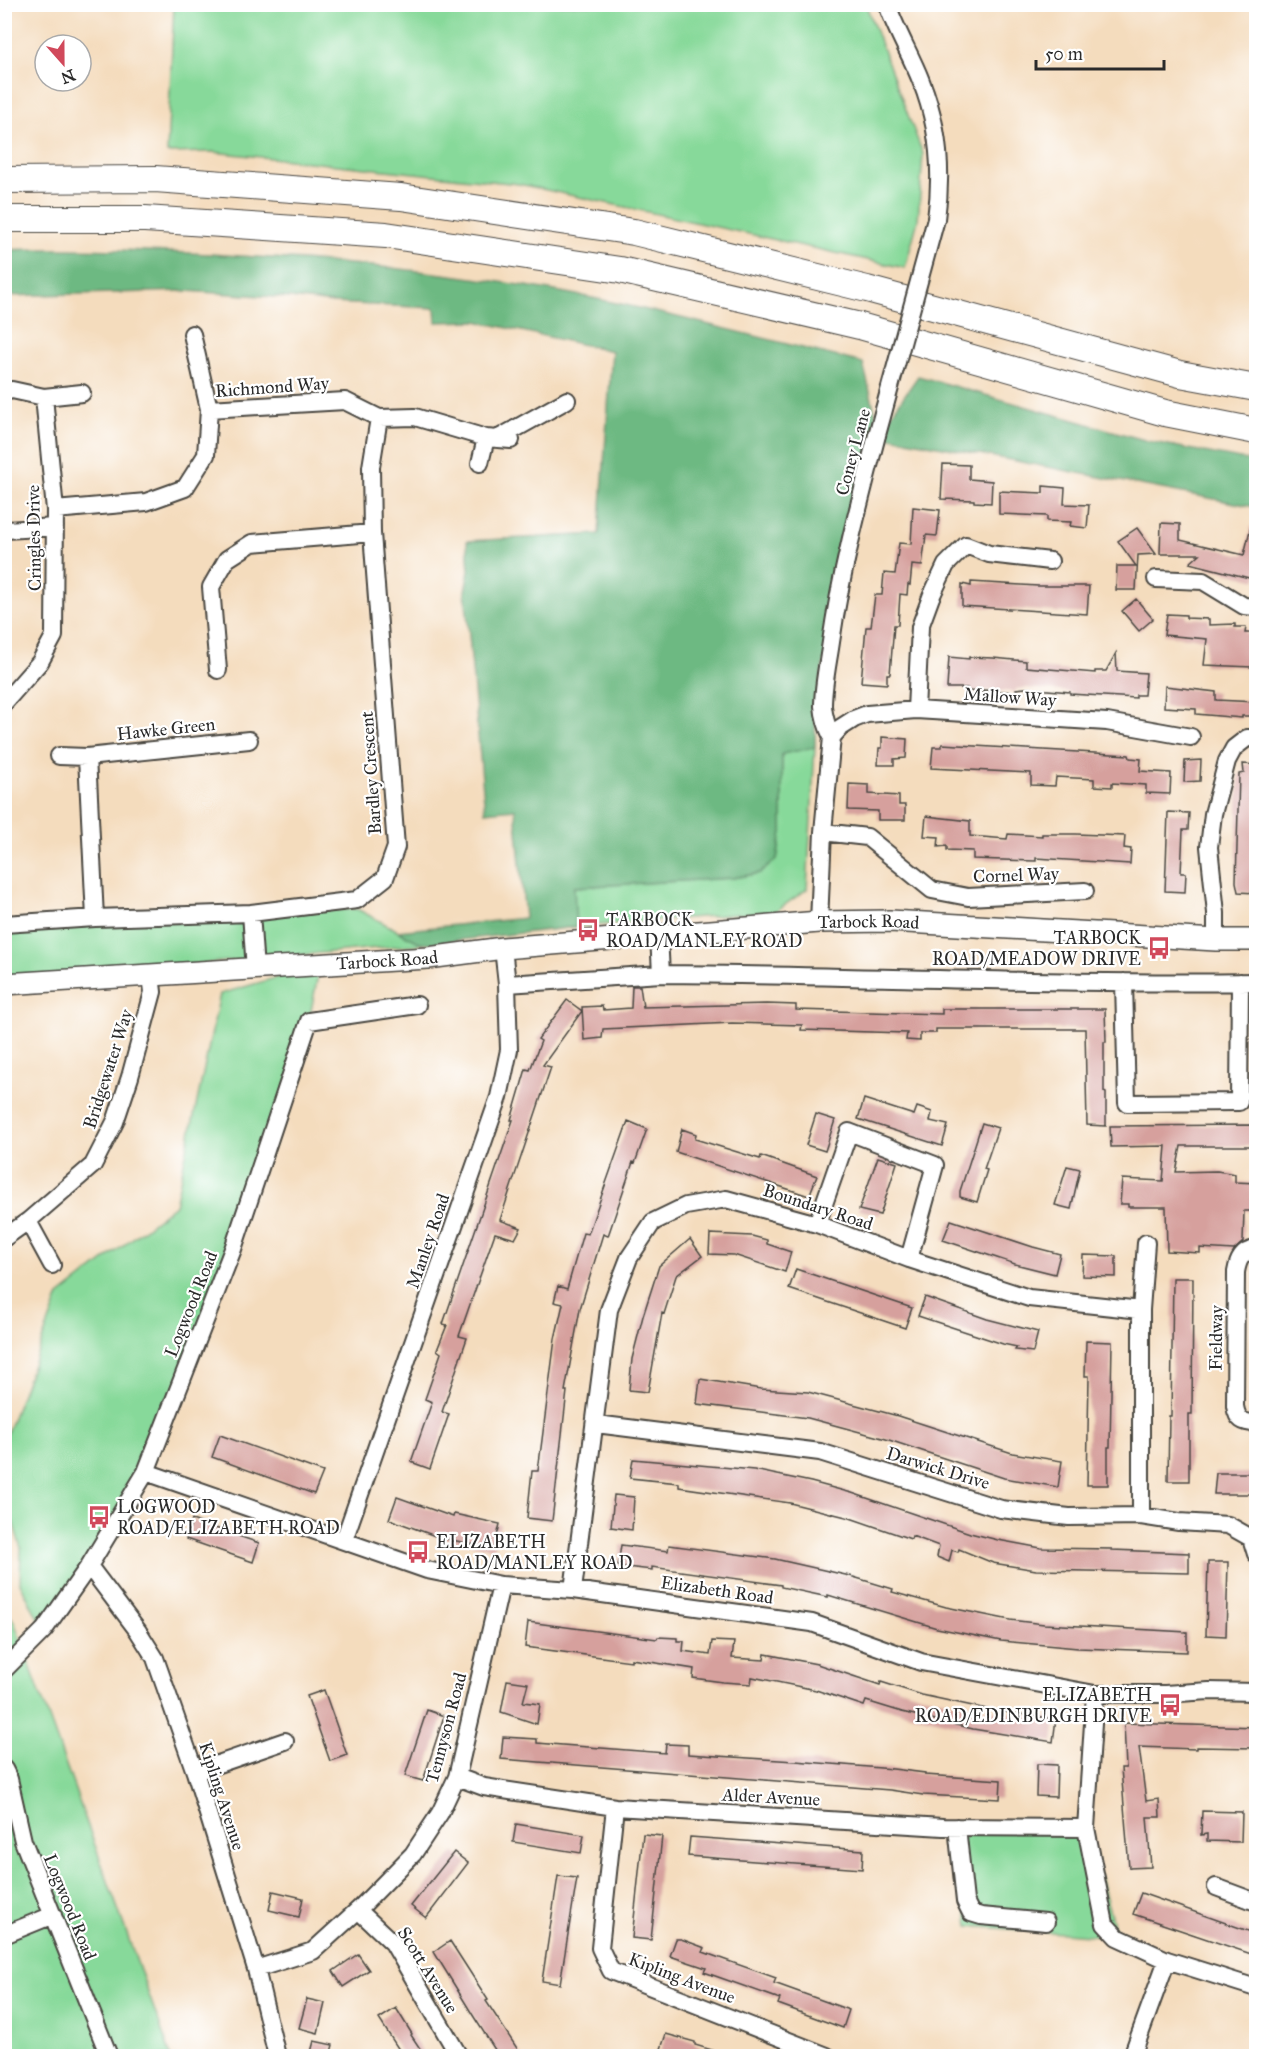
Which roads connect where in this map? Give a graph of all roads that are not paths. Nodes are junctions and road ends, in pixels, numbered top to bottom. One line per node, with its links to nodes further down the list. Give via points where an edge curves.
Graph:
1 (887, 4): 26 (street, Coney Lane, bridge, via 921,81 936,131 941,175 936,219 837,595 823,706)
2 (4, 180): 5 (highway, via 154,179 401,197 634,232 867,289 1180,374)
3 (4, 219): 12 (highway, via 145,219 386,235 620,270 860,326 1165,413)
4 (192, 334): 10 (street)
5 (1257, 388)
6 (4, 392): 8 (street)
7 (82, 393): 8 (street)
8 (44, 397): 15 (street, Cringles Drive)
9 (567, 400): 13 (street)
10 (209, 409): 11 (street, Richmond Way, via 345,401); 15 (street, Richmond Way, via 206,455 184,488 146,502)
11 (379, 418): 13 (street, Richmond Way, via 415,417); 18 (street, Bardley Crescent, via 371,467)
12 (1257, 431)
13 (498, 439): 14 (street)
14 (480, 463)
15 (55, 510): 16 (street, Cringles Drive)
16 (55, 527): 17 (street); 23 (street, Cringles Drive, via 54,636 40,662)
17 (6, 530)
18 (372, 533): 22 (street, via 252,543 227,559 211,586); 33 (street, Bardley Crescent, via 396,848 385,878 357,900)
19 (1050, 561): 24 (street, via 989,554 966,545 946,565 920,627)
20 (1156, 579): 21 (street, via 1203,581 1244,606)
21 (1257, 607)
22 (218, 670)
23 (4, 703)
24 (916, 710): 25 (street, Mallow Way, via 1107,722); 26 (street, Mallow Way, via 867,714 840,728)
25 (1191, 736)
26 (832, 737): 31 (street, Coney Lane)
27 (1257, 738): 38 (street, via 1247,738 1234,748 1213,814 1209,847)
28 (249, 740): 30 (street, Hawke Green)
29 (58, 756): 30 (street, Hawke Green)
30 (87, 757): 34 (street)
31 (823, 832): 32 (street, Cornel Way, via 867,837 932,890 968,897); 35 (street, Coney Lane)
32 (1085, 891)
33 (251, 913): 34 (street, Bardley Crescent); 41 (street)
34 (95, 918): 36 (street, Bardley Crescent)
35 (819, 922): 37 (main road, Tarbock Road); 38 (main road, Tarbock Road, via 890,921)
36 (4, 924)
37 (660, 935): 40 (main road, Tarbock Road); 42 (street)
38 (1215, 940): 39 (main road, Tarbock Road)
39 (1257, 940)
40 (503, 948): 41 (main road, Tarbock Road, via 428,958); 47 (street, Manley Road)
41 (255, 970): 43 (main road, Tarbock Road)
42 (661, 974): 44 (street); 47 (street)
43 (151, 975): 46 (main road, Tarbock Road); 49 (street, Bridgewater Way, via 153,992 111,1130 93,1165)
44 (1124, 982): 45 (street); 45 (street, via 1128,1103 1239,1102)
45 (1248, 982)
46 (4, 984)
47 (507, 984): 61 (street, Manley Road, via 509,1050 498,1097)
48 (417, 1005): 59 (street, Logwood Road, via 309,1021 233,1249)
49 (28, 1221): 51 (street, Bridgewater Way); 55 (street)
50 (817, 1224): 54 (street, Boundary Road); 54 (street, via 849,1132 935,1165); 58 (street, Boundary Road, via 726,1199 686,1206 653,1222 628,1258 609,1310)
51 (4, 1238)
52 (1146, 1243): 56 (street)
53 (1257, 1249): 57 (street, Fieldway, via 1244,1253 1236,1272 1234,1406 1240,1420)
54 (909, 1259): 56 (street, Boundary Road, via 1029,1298)
55 (52, 1265)
56 (1142, 1310): 60 (street)
57 (1257, 1423)
58 (596, 1424): 60 (street, Darwick Drive, via 820,1452 1001,1509 1069,1517); 65 (street, Boundary Road)
59 (146, 1472): 61 (street, Elizabeth Road); 63 (street, Logwood Road)
60 (1142, 1516): 62 (street, Darwick Drive, via 1228,1525 1251,1538)
61 (344, 1540): 64 (street, Elizabeth Road, via 427,1570)
62 (1257, 1554)
63 (89, 1566): 66 (street, Logwood Road, via 44,1630); 71 (street, Kipling Avenue, via 155,1658)
64 (501, 1585): 65 (street, Elizabeth Road); 72 (street, Tennyson Road)
65 (573, 1590): 68 (street, Elizabeth Road, via 812,1623 921,1662)
66 (4, 1670)
67 (1257, 1692): 68 (street, Elizabeth Road)
68 (1095, 1694): 75 (street)
69 (285, 1741): 71 (street)
70 (4, 1768): 79 (street, Logwood Road, via 23,1841)
71 (195, 1772): 83 (street, Kipling Avenue)
72 (457, 1778): 73 (street, Alder Avenue, via 484,1787); 78 (street, Tennyson Road, via 413,1854)
73 (615, 1807): 74 (street, Alder Avenue); 88 (street, Kipling Avenue, via 600,1948 611,1971)
74 (957, 1827): 75 (street, Alder Avenue); 80 (street, via 965,1901 971,1913)
75 (1086, 1828): 82 (street, via 1105,1924 1117,1937)
76 (1216, 1887): 77 (street)
77 (1257, 1902)
78 (358, 1910): 83 (street, Tennyson Road, via 313,1951); 87 (street, Scott Avenue, via 393,1943)
79 (53, 1916): 81 (street); 85 (street, Logwood Road)
80 (1046, 1922)
81 (4, 1935)
82 (1167, 1960): 84 (street); 89 (street)
83 (256, 1969): 86 (street, Kipling Avenue)
84 (1257, 1988)
85 (109, 2056)
86 (277, 2056)
87 (459, 2056)
88 (827, 2056)
89 (1132, 2056)

